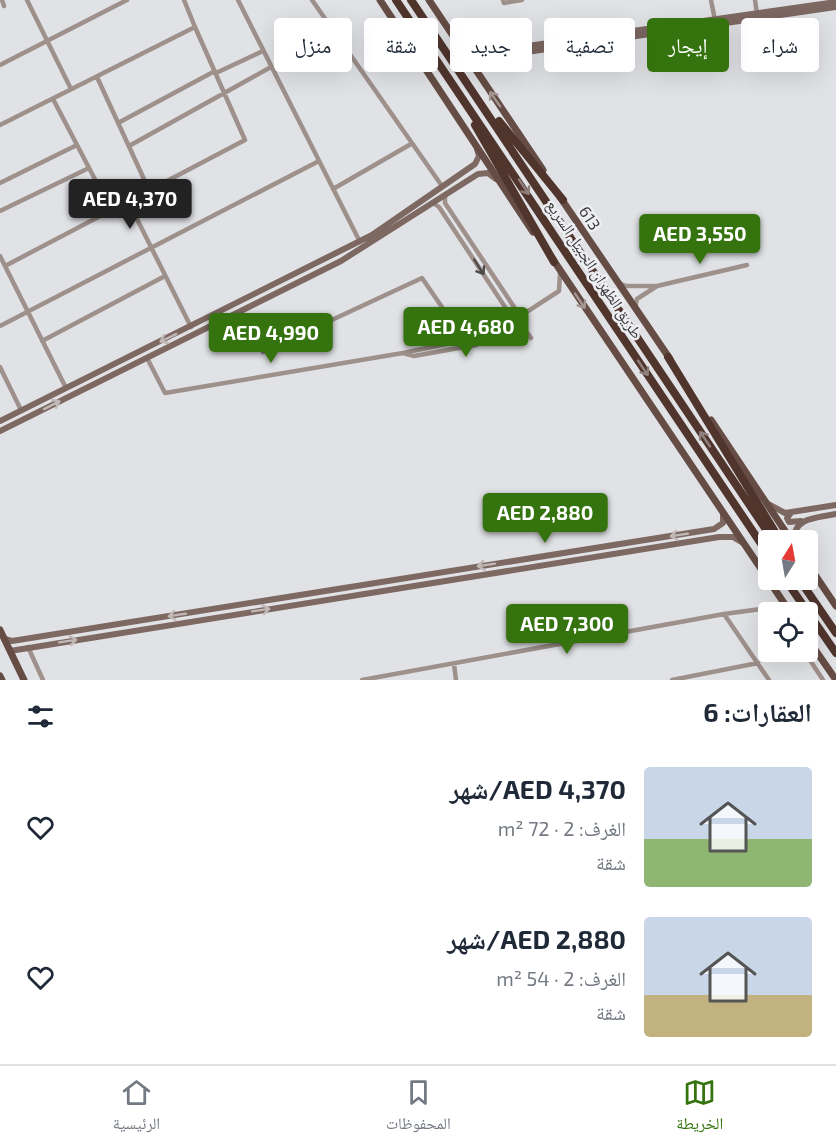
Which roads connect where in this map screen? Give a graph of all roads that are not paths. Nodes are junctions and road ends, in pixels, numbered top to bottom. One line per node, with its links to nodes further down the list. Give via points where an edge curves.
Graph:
1 (27, 0): 25 (street)
2 (127, 0): 25 (street)
3 (184, 0): 22 (street)
4 (312, 0): 18 (street)
5 (380, 0): 47 (main road)
6 (396, 0): 19 (highway, طريق الظهران الجبيل السريع)
7 (411, 0): 30 (highway, طريق الظهران الجبيل السريع / 613)
8 (429, 0): 24 (main road, 613)
9 (503, 0): 10 (street)
10 (522, 0)
11 (711, 0): 20 (street)
12 (755, 0): 17 (street)
13 (240, 1): 27 (street)
14 (836, 2): 15 (street)
15 (801, 4): 17 (street)
16 (836, 7): 28 (street)
17 (757, 14): 21 (street)
18 (324, 18)
19 (408, 18)
20 (715, 18)
21 (729, 18)
22 (195, 27): 35 (street); 39 (street)
23 (647, 30): 26 (street)
24 (450, 32)
25 (47, 41): 32 (street); 40 (street)
26 (532, 46)
27 (263, 51): 34 (street); 35 (street)
28 (532, 51)
29 (352, 58): 45 (street)
30 (450, 58)
31 (438, 62): 104 (highway, طريق الظهران الجبيل السريع, one-way to 104)
32 (0, 65)
33 (438, 65): 67 (highway)
34 (271, 67): 41 (street); 49 (street)
35 (216, 72): 41 (street); 43 (street)
36 (459, 72): 99 (highway, طريق الظهران الجبيل السريع / 613, one-way to 36)
37 (460, 72): 57 (highway)
38 (476, 72): 57 (main road, 613, one-way to 38)
39 (96, 77): 40 (street); 43 (street)
40 (71, 89): 42 (street)
41 (226, 95): 48 (street); 55 (street, via 245,140)
42 (53, 99): 44 (street); 46 (street)
43 (118, 123): 48 (street)
44 (0, 125)
45 (411, 144): 53 (street); 54 (street)
46 (77, 145): 50 (street); 51 (street)
47 (476, 145): 52 (main road); 53 (street, via 479,156 475,164)
48 (129, 146): 55 (street)
49 (319, 161): 54 (street); 65 (street)
50 (90, 168): 60 (street); 61 (street)
51 (0, 183)
52 (500, 183): 56 (street, via 483,173); 67 (main road)
53 (442, 186): 64 (street)
54 (333, 189): 64 (street)
55 (149, 190): 58 (street)
56 (445, 195): 59 (street); 63 (street, via 445,203)
57 (563, 200): 72 (main road, 613)
58 (128, 201): 60 (street); 65 (street)
59 (433, 204): 62 (street); 74 (street, via 341,261)
60 (111, 210): 69 (street)
61 (0, 211)
62 (457, 234): 63 (street); 77 (street, one-way to 77)
63 (468, 237): 77 (street)
64 (360, 242): 79 (street)
65 (151, 248): 71 (street); 75 (street)
66 (0, 256): 69 (street)
67 (554, 262): 70 (main road)
68 (747, 265): 73 (street)
69 (5, 266): 75 (street)
70 (560, 273): 77 (street, via 559,291); 94 (main road, one-way to 94)
71 (165, 276): 79 (street); 81 (street)
72 (614, 280): 73 (street, via 626,286); 76 (main road, 613)
73 (657, 286): 76 (street, via 637,299)
74 (241, 311): 82 (street, via 262,352 422,278 444,310); 86 (street)
75 (27, 312): 78 (street); 81 (street)
76 (637, 314): 85 (main road, 613)
77 (515, 318): 80 (street); 82 (street, via 476,338); 83 (street, via 476,345)
78 (0, 326)
79 (191, 327): 88 (street, one-way to 88)
80 (531, 339)
81 (42, 341): 88 (street)
82 (458, 342): 83 (street); 84 (street)
83 (462, 348): 84 (street, via 414,356)
84 (403, 353): 86 (street, via 165,393)
85 (668, 357): 92 (main road, 613); 100 (highway)
86 (147, 358): 91 (street, one-way to 86)
87 (0, 367): 89 (street)
88 (66, 388): 89 (street)
89 (21, 410): 90 (street)
90 (0, 421)
91 (0, 431)
92 (768, 504): 95 (street, via 782,513); 101 (main road, 613)
93 (836, 504): 95 (street)
94 (723, 513): 98 (street, via 723,523); 105 (main road)
95 (791, 513): 97 (street, via 789,522)
96 (836, 514): 97 (street)
97 (804, 520): 102 (street)
98 (714, 529): 103 (street, via 722,531); 106 (street, one-way to 106)
99 (766, 530)
100 (774, 530)
101 (786, 530)
102 (795, 530)
103 (719, 537): 105 (street, via 733,537); 109 (street)
104 (758, 539)
105 (745, 545): 112 (main road)
106 (432, 574): 108 (street); 109 (street, via 436,580)
107 (818, 579): 116 (main road)
108 (351, 587): 113 (street, via 322,596); 120 (street, one-way to 120)
109 (407, 587): 113 (street)
110 (793, 590): 123 (highway)
111 (807, 590): 119 (highway)
112 (778, 594): 114 (street); 115 (main road)
113 (327, 600): 121 (street, one-way to 113)
114 (777, 602)
115 (783, 602)
116 (836, 606)
117 (758, 609): 118 (street)
118 (724, 614): 126 (street); 127 (street)
119 (836, 633)
120 (4, 635): 122 (main road)
121 (28, 647): 122 (street); 132 (street)
122 (13, 651): 131 (main road)
123 (836, 653)
124 (818, 654): 138 (main road)
125 (811, 662): 137 (street)
126 (758, 663): 135 (street); 136 (street)
127 (454, 664): 129 (street); 134 (street)
128 (0, 676): 130 (main road)
129 (393, 677): 133 (street)
130 (2, 680)
131 (24, 680)
132 (43, 680)
133 (362, 680)
134 (456, 680)
135 (672, 680)
136 (769, 680)
137 (823, 680)
138 (836, 680)

